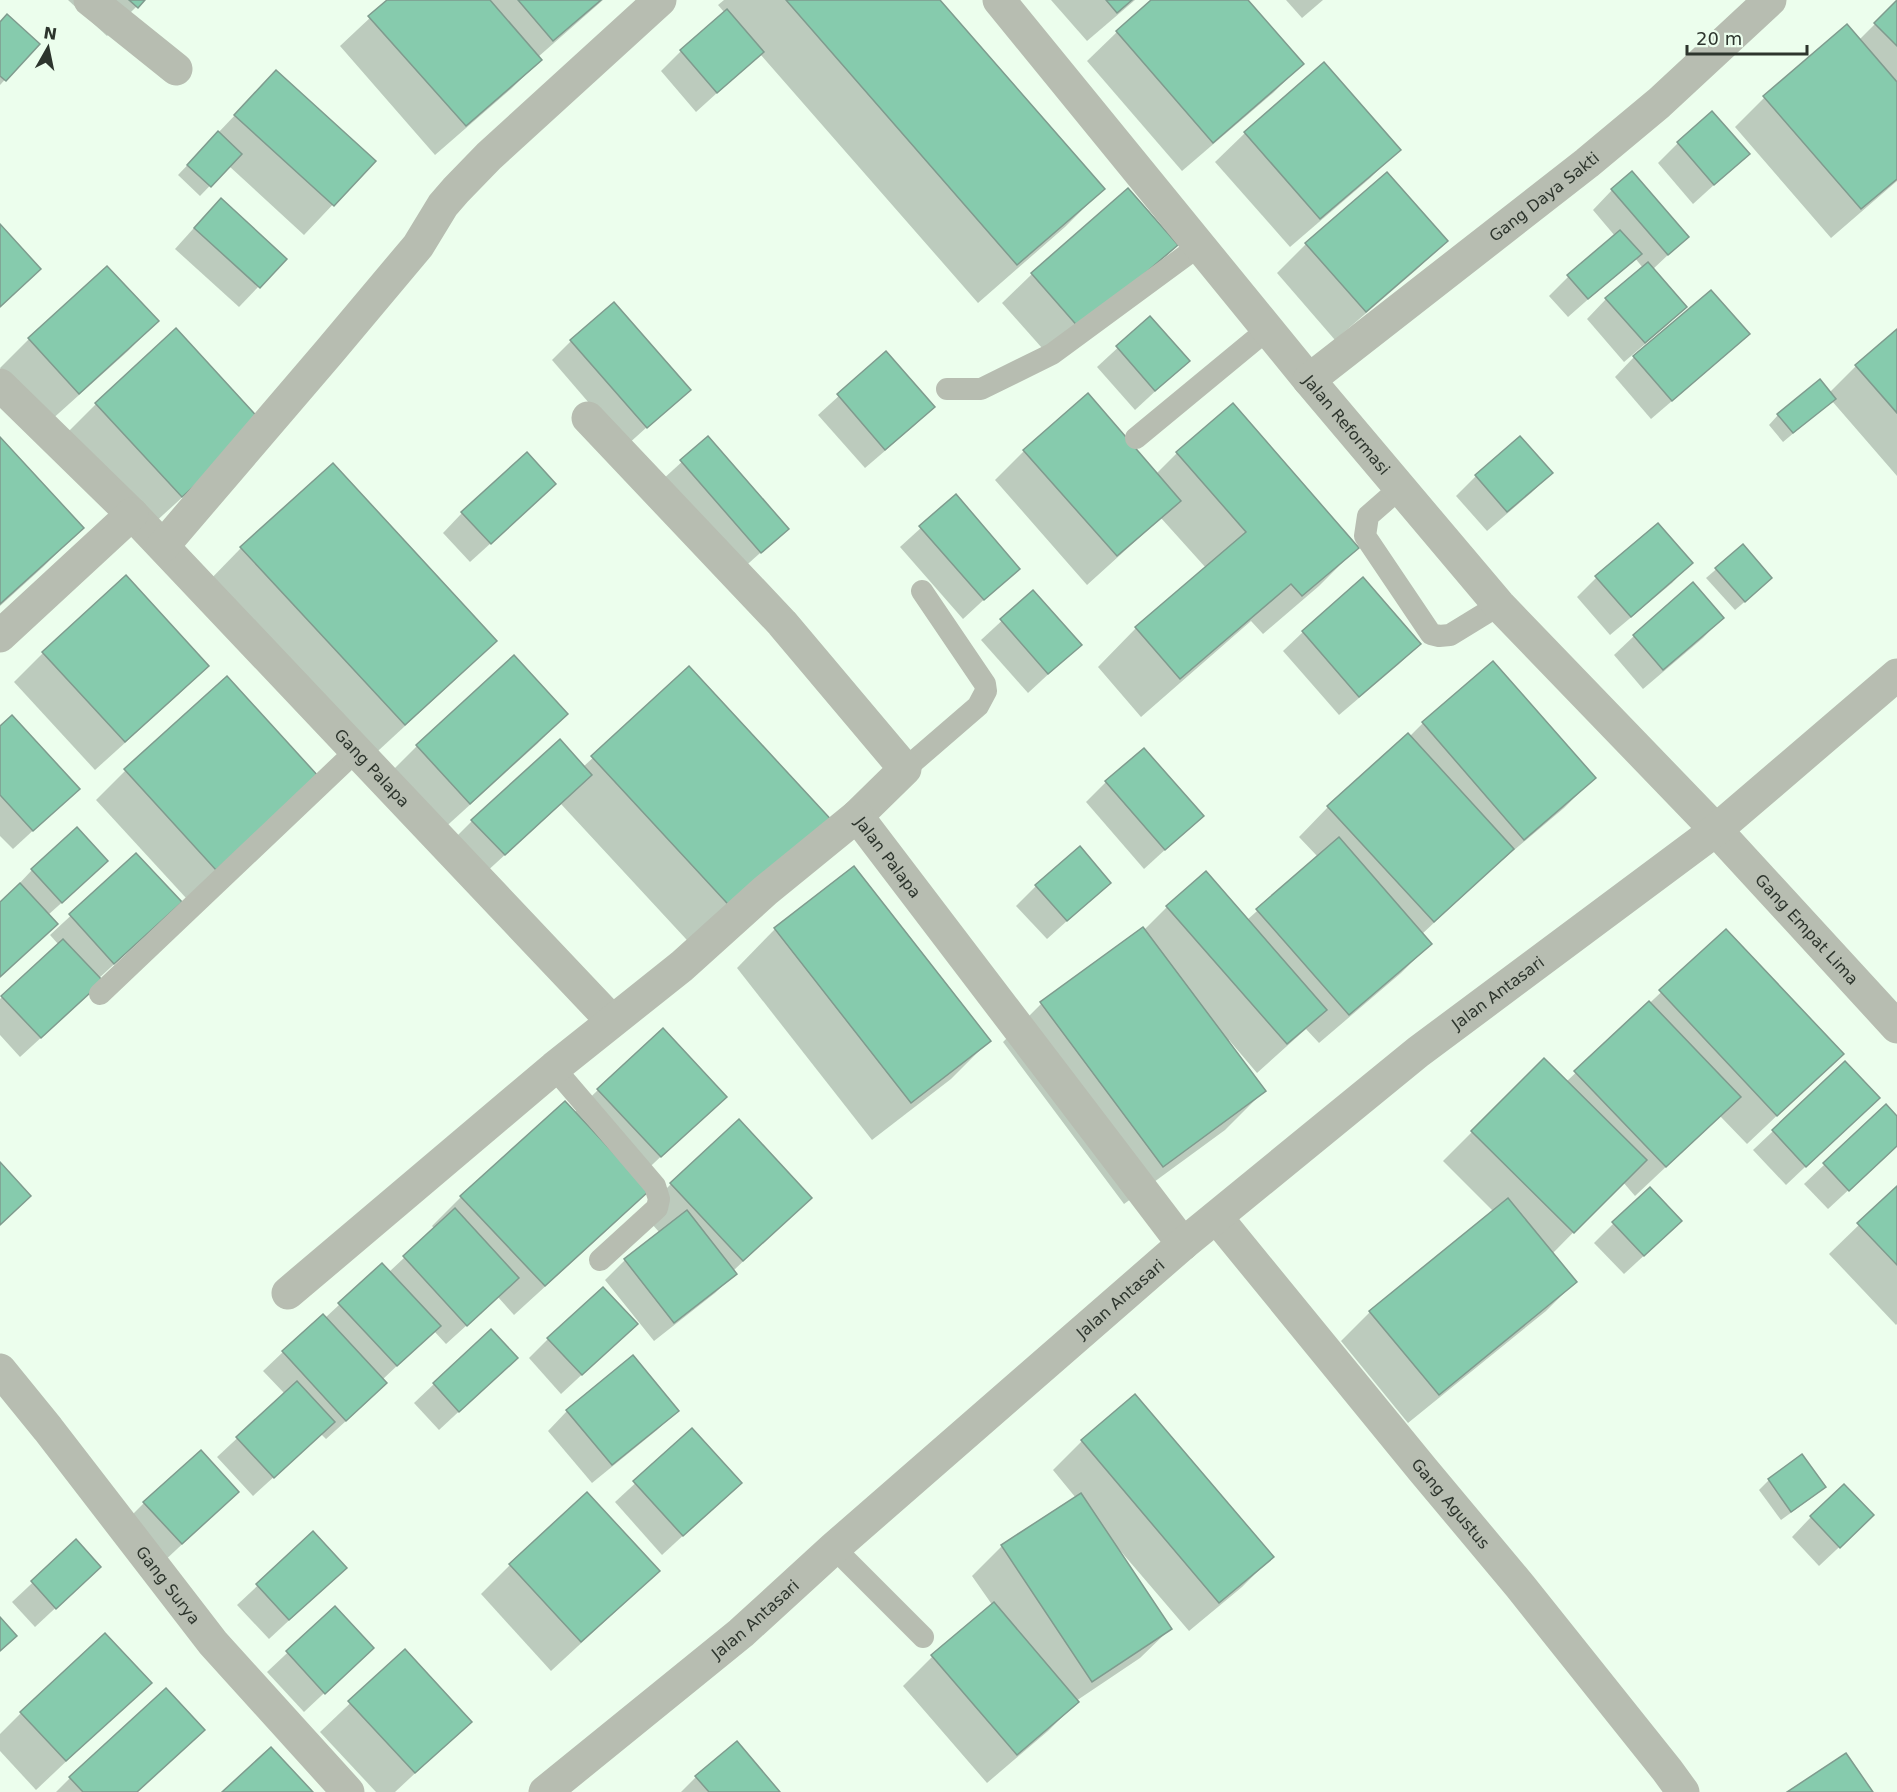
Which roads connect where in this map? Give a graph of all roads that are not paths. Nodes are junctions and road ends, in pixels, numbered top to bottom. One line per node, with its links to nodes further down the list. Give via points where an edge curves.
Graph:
1 (90, 0): 5 (street)
2 (660, 0): 15 (street, via 456,190 418,246)
3 (999, 0): 6 (street, Jalan Reformasi)
4 (1770, 0): 8 (street, Gang Daya Sakti, via 1605,148)
5 (176, 69)
6 (1200, 245): 7 (street, Jalan Reformasi); 10 (lane, via 1052,354 981,389)
7 (1268, 329): 8 (street, Jalan Reformasi); 12 (lane)
8 (1310, 380): 13 (street, Jalan Reformasi)
9 (0, 385): 14 (street, Gang Palapa)
10 (947, 389)
11 (588, 418): 21 (street, via 782,623)
12 (1136, 438)
13 (1401, 488): 17 (street, Jalan Reformasi); 17 (lane, via 1368,516 1365,536 1431,634 1450,634)
14 (132, 514): 15 (street, Gang Palapa); 18 (street)
15 (163, 546): 20 (street, Gang Palapa)
16 (922, 591): 21 (lane, via 986,691 978,706)
17 (1500, 605): 23 (street, Jalan Reformasi)
18 (0, 636)
19 (1897, 675): 23 (street, Jalan Antasari)
20 (356, 751): 24 (lane); 25 (street, Gang Palapa)
21 (906, 769): 22 (street, Jalan Palapa)
22 (857, 816): 25 (street); 29 (street, Jalan Palapa)
23 (1716, 830): 26 (street, Gang Empat Lima); 28 (street, Jalan Antasari, via 1419,1052)
24 (100, 994)
25 (612, 1021): 27 (street)
26 (1897, 1027)
27 (554, 1068): 30 (lane, via 655,1186 659,1199 657,1208); 31 (street)
28 (1217, 1218): 29 (street, Jalan Antasari); 37 (street, Gang Agustus, via 1520,1586)
29 (1183, 1244): 33 (street, Jalan Antasari)
30 (600, 1260)
31 (288, 1293)
32 (0, 1370): 35 (street, Gang Surya, via 213,1643)
33 (834, 1548): 34 (lane); 36 (street, Jalan Antasari, via 741,1633)
34 (923, 1637)
35 (348, 1792)
36 (545, 1792)
37 (1683, 1792)

